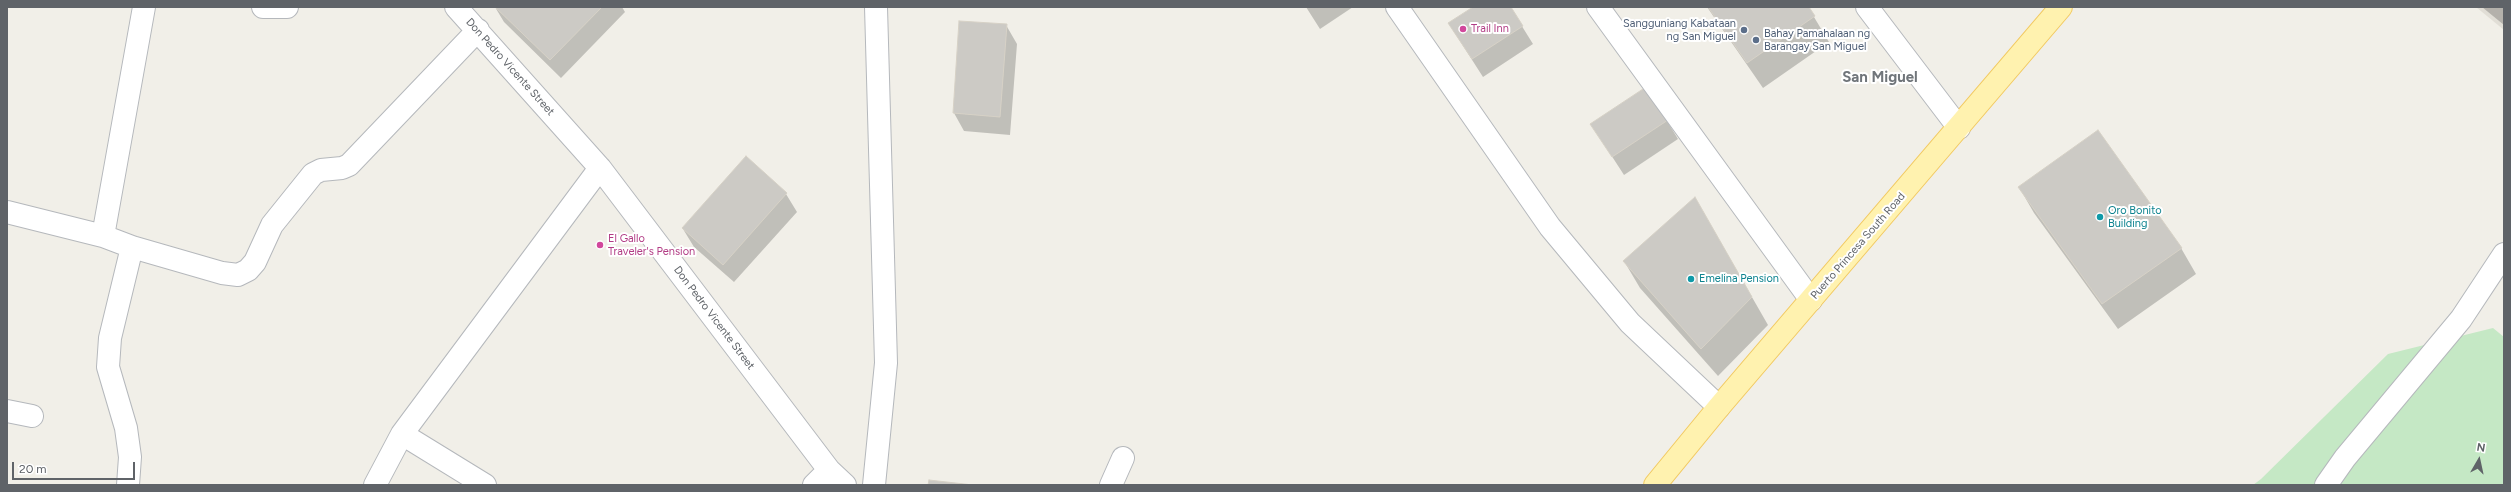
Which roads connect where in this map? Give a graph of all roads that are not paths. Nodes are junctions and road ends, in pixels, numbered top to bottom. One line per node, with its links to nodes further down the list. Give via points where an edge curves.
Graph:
1 (144, 7): 13 (street)
2 (263, 7): 3 (street)
3 (287, 7)
4 (876, 7): 28 (street, via 886,363)
5 (1397, 7): 17 (street, via 1550,227 1630,323)
6 (1598, 7): 16 (street)
7 (1868, 7): 10 (street)
8 (2060, 7): 10 (main road, Puerto Princesa South Road)
9 (467, 15): 11 (street, Don Pedro Vicente Street); 14 (street, via 349,165 321,170 310,177 272,225 260,254 248,270 238,275 222,273)
10 (1959, 128): 16 (main road, Puerto Princesa South Road)
11 (600, 168): 20 (street); 22 (street, Don Pedro Vicente Street)
12 (7, 212): 13 (street)
13 (103, 236): 14 (street)
14 (132, 247): 23 (street, via 110,338 108,367 126,428 130,457)
15 (2504, 254): 31 (street, via 2461,319 2344,458)
16 (1811, 300): 17 (main road, Puerto Princesa South Road)
17 (1719, 407): 30 (main road, Puerto Princesa South Road)
18 (7, 411): 19 (street)
19 (32, 416)
20 (402, 434): 24 (street); 25 (street)
21 (1123, 458): 29 (street)
22 (829, 470): 26 (street); 27 (street, Don Pedro Vicente Street)
23 (128, 485)
24 (375, 485)
25 (485, 485)
26 (814, 485)
27 (845, 485)
28 (874, 485)
29 (1112, 485)
30 (1655, 485)
31 (2326, 485)

